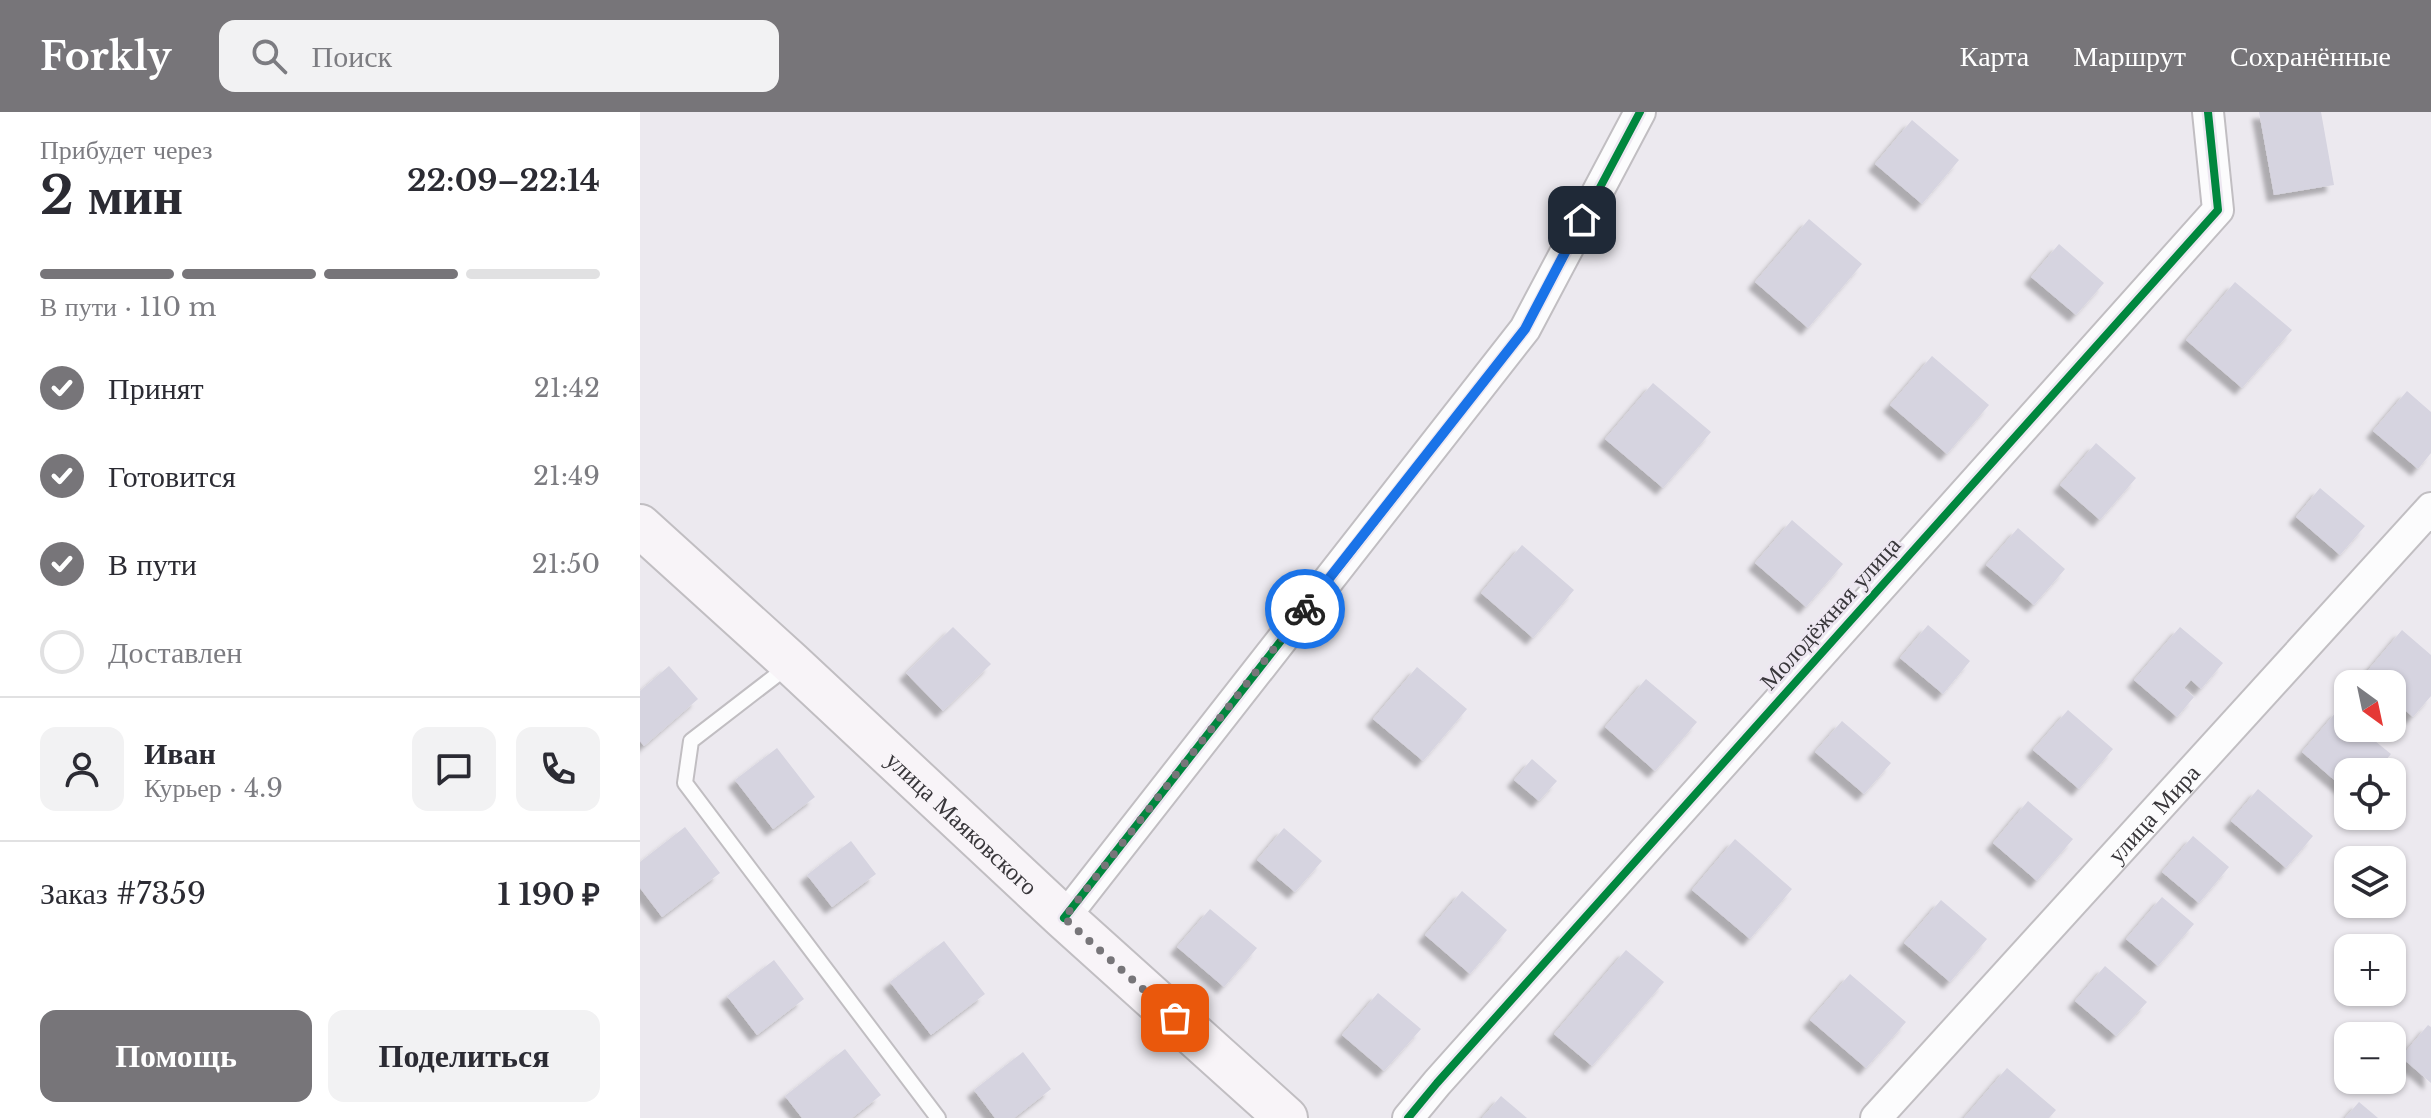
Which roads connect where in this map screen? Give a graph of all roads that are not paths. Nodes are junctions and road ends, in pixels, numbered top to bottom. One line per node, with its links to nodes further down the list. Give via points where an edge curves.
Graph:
1 (1640, 112): 6 (street, via 1525,329)
2 (2208, 112): 9 (street, Молодёжная улица, via 2218,210)
3 (2431, 508): 10 (street, улица Мира)
4 (640, 526): 5 (street, улица Маяковского)
5 (791, 663): 6 (street, улица Маяковского); 7 (lane, via 691,741 685,783)
6 (1064, 918): 8 (street, улица Маяковского)
7 (938, 1118)
8 (1286, 1118)
9 (1408, 1118)
10 (1876, 1118)

